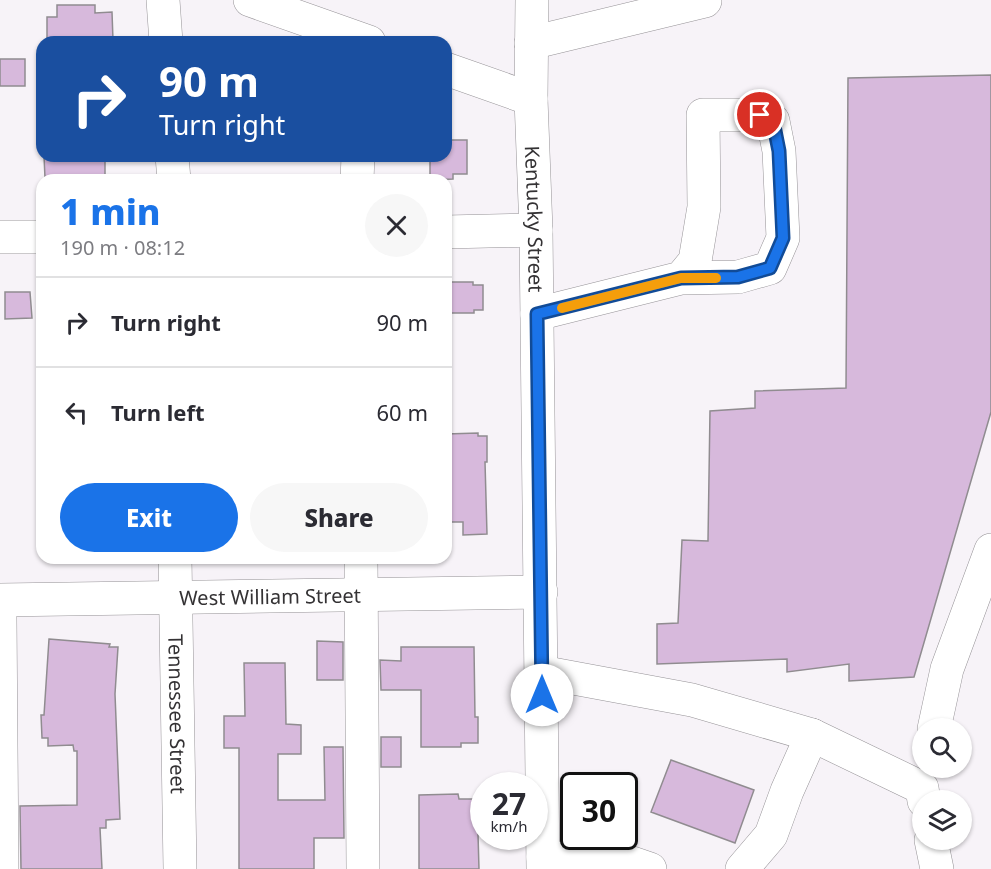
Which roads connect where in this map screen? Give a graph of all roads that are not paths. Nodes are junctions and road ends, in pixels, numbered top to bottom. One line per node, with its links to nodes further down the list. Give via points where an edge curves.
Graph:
1 (163, 0): 6 (street)
2 (250, 0): 5 (street)
3 (532, 0): 8 (street, Kentucky Street)
4 (705, 1): 8 (street)
5 (304, 9): 7 (street)
6 (166, 36)
7 (354, 36)
8 (531, 43): 10 (street, Kentucky Street)
9 (452, 71): 10 (street)
10 (531, 99): 11 (street, Kentucky Street)
11 (536, 230): 12 (street); 16 (street, Kentucky Street)
12 (452, 232)
13 (0, 237): 14 (street)
14 (36, 237)
15 (681, 278): 15 (street, via 738,277 770,268 783,238 779,151 773,121 760,115 703,115 704,207 695,261); 16 (street)
16 (537, 314): 20 (street, Kentucky Street)
17 (991, 550): 26 (street, via 947,669)
18 (176, 564): 22 (street, Tennessee Street)
19 (361, 564): 21 (street)
20 (541, 592): 21 (street, West William Street); 25 (street, Kentucky Street)
21 (361, 595): 22 (street, West William Street); 33 (street)
22 (175, 598): 23 (street, West William Street); 32 (street, Tennessee Street)
23 (0, 600)
24 (0, 619): 31 (street)
25 (541, 672): 27 (street, via 692,700); 30 (street, Kentucky Street)
26 (936, 718)
27 (812, 735): 28 (street); 35 (street, via 771,835)
28 (924, 786)
29 (933, 850): 36 (street)
30 (543, 863): 34 (street, via 612,856)
31 (2, 869)
32 (180, 869)
33 (363, 869)
34 (650, 869)
35 (741, 869)
36 (936, 869)

